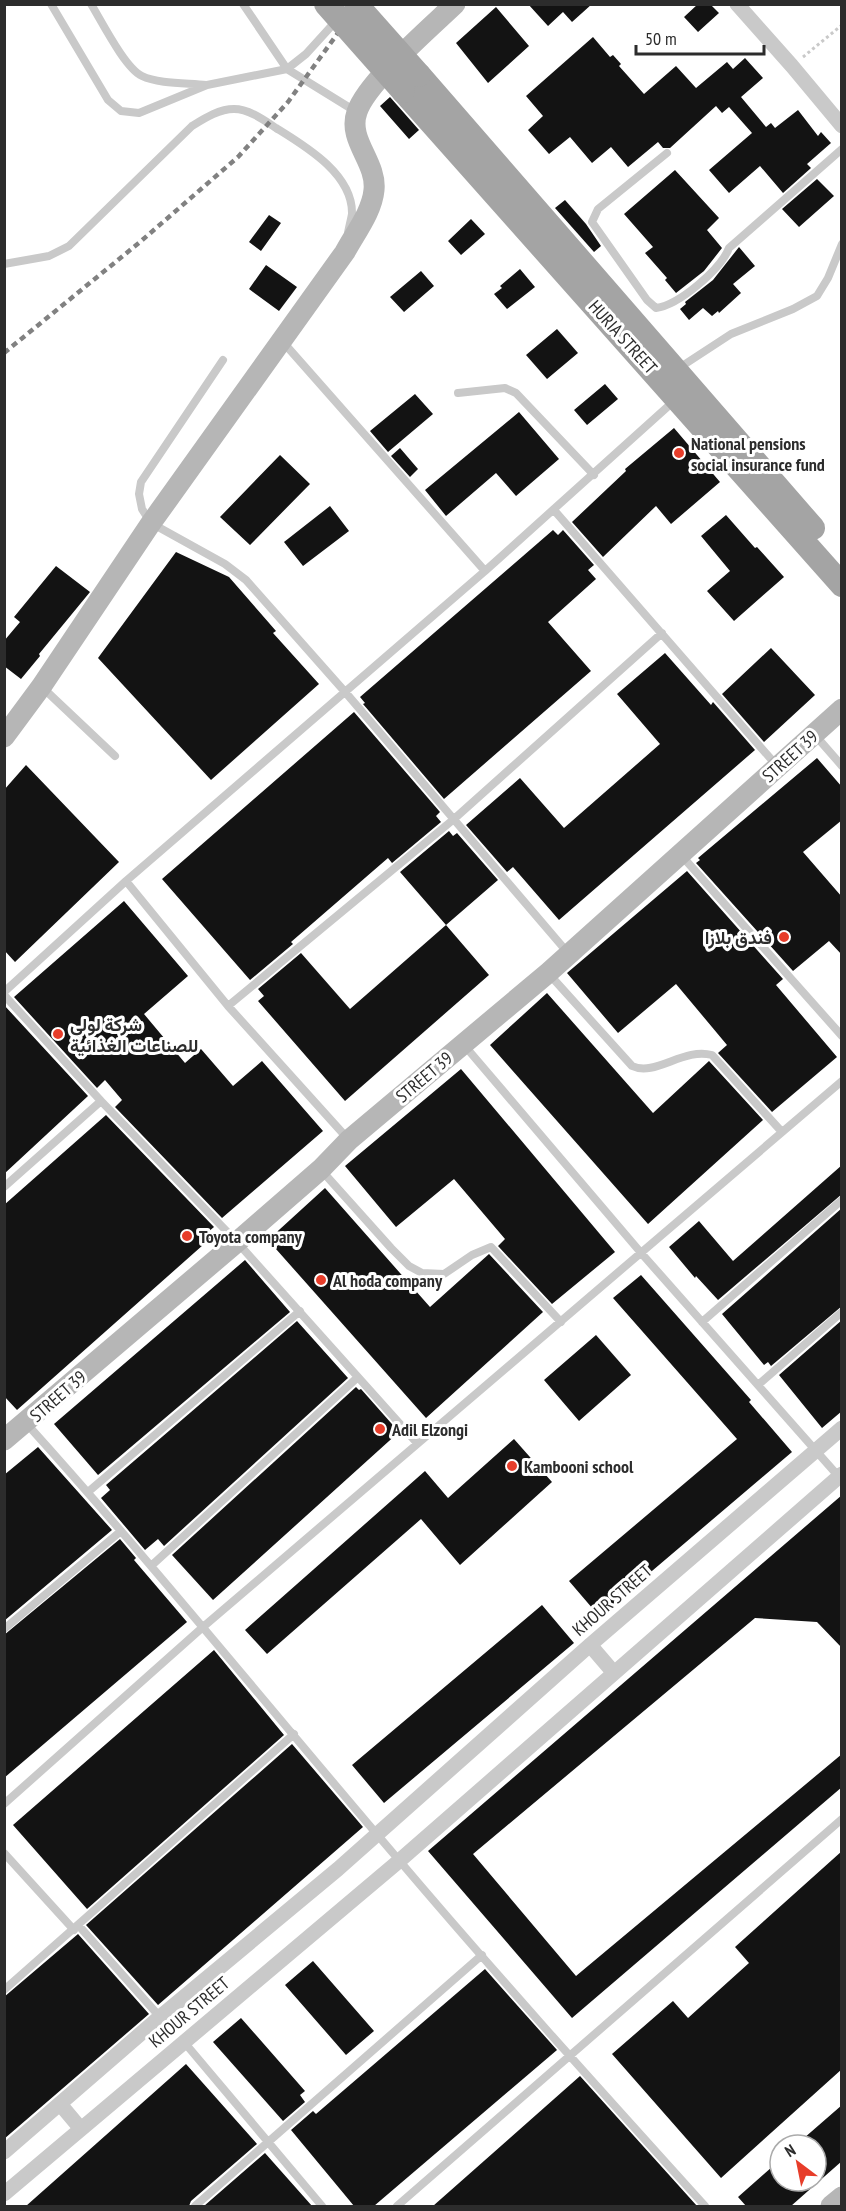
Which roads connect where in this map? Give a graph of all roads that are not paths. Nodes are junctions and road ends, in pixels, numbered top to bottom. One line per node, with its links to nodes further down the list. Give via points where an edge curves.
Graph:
1 (51, 4): 9 (lane, via 108,100 121,111 139,112)
2 (92, 4): 9 (lane, via 128,65 140,76)
3 (243, 4): 7 (lane)
4 (455, 4): 10 (street, via 373,84)
5 (737, 4): 11 (street)
6 (342, 7): 7 (lane, via 322,38); 8 (main road, bridge)
7 (287, 69): 9 (lane); 10 (lane)
8 (411, 83): 19 (main road, HURIA STREET); 21 (main road, HURIA STREET)
9 (207, 85)
10 (357, 111): 15 (street, via 356,134 373,176 374,191 368,212)
11 (842, 126)
12 (842, 149): 13 (lane, via 729,248 711,273 668,306 656,308 592,222 598,209)
13 (667, 153)
14 (842, 244): 19 (lane, via 816,296 731,334)
15 (345, 252): 16 (lane, via 352,213 339,178 307,147 237,109 209,116 192,126 69,246 49,256); 17 (street)
16 (5, 264)
17 (282, 341): 24 (street); 26 (lane)
18 (223, 360): 24 (lane, via 141,482 142,509)
19 (675, 370): 25 (main road, HURIA STREET)
20 (458, 393): 22 (lane, via 505,388 516,393)
21 (677, 398): 22 (lane); 27 (main road, HURIA STREET)
22 (594, 475): 23 (lane)
23 (554, 510): 26 (lane); 28 (lane)
24 (151, 523): 29 (street); 30 (lane, via 246,580)
25 (842, 562)
26 (485, 571): 30 (lane)
27 (842, 585)
28 (662, 633): 36 (lane); 37 (lane)
29 (41, 687): 33 (street); 34 (lane)
30 (346, 693): 37 (lane); 39 (lane)
31 (842, 709): 32 (street, STREET 39)
32 (814, 734): 35 (lane); 36 (street, STREET 39)
33 (4, 737)
34 (116, 756)
35 (842, 766)
36 (778, 767): 38 (street, STREET 39)
37 (454, 819): 40 (lane); 43 (lane)
38 (680, 854): 40 (street, STREET 39); 44 (lane)
39 (126, 881): 42 (lane); 43 (lane)
40 (569, 954): 41 (street, STREET 39)
41 (548, 973): 45 (street, STREET 39); 48 (lane, via 632,1065 643,1070 694,1053 712,1055)
42 (4, 994): 47 (lane)
43 (228, 1006): 49 (lane)
44 (842, 1036)
45 (463, 1044): 49 (street, STREET 39); 54 (lane)
46 (842, 1082): 48 (lane)
47 (101, 1101): 51 (lane); 53 (lane)
48 (782, 1132): 54 (lane)
49 (349, 1140): 50 (street, STREET 39)
50 (321, 1168): 53 (street, STREET 39); 57 (lane, via 410,1266 422,1273 444,1274 491,1247)
51 (4, 1187)
52 (842, 1200): 58 (lane)
53 (237, 1242): 55 (lane); 61 (street, STREET 39)
54 (642, 1254): 57 (lane); 58 (lane)
55 (300, 1311): 59 (lane); 67 (lane)
56 (842, 1312): 60 (lane)
57 (561, 1322): 64 (lane)
58 (702, 1322): 60 (lane)
59 (358, 1377): 64 (lane); 69 (lane)
60 (758, 1385): 65 (lane)
61 (26, 1423): 63 (street, STREET 39); 67 (lane)
62 (842, 1428): 65 (street, KHOUR STREET)
63 (4, 1440)
64 (417, 1443): 70 (lane)
65 (816, 1450): 66 (lane); 72 (street, KHOUR STREET)
66 (841, 1476): 73 (street)
67 (88, 1492): 68 (lane)
68 (122, 1532): 69 (lane); 71 (lane)
69 (151, 1566): 70 (lane)
70 (203, 1627): 74 (lane); 75 (lane)
71 (4, 1629)
72 (590, 1645): 73 (street); 77 (street, KHOUR STREET)
73 (614, 1673): 79 (street, KHOUR STREET)
74 (294, 1734): 77 (lane); 80 (lane)
75 (4, 1804)
76 (842, 1819): 85 (lane)
77 (377, 1834): 79 (lane); 83 (street, KHOUR STREET)
78 (4, 1853): 80 (lane)
79 (399, 1861): 81 (lane); 84 (street, KHOUR STREET)
80 (76, 1928): 82 (lane); 83 (lane)
81 (482, 1955): 85 (lane); 88 (lane)
82 (4, 1990)
83 (160, 2017): 86 (street, KHOUR STREET)
84 (184, 2042): 87 (street, KHOUR STREET); 88 (lane)
85 (570, 2056): 94 (lane); 95 (lane)
86 (60, 2104): 87 (street); 89 (street, KHOUR STREET)
87 (81, 2129): 90 (street, KHOUR STREET)
88 (268, 2143): 92 (lane); 93 (lane)
89 (4, 2152)
90 (4, 2194)
91 (842, 2197): 96 (street)
92 (195, 2206)
93 (322, 2206)
94 (397, 2206)
95 (705, 2206)
96 (831, 2206)

